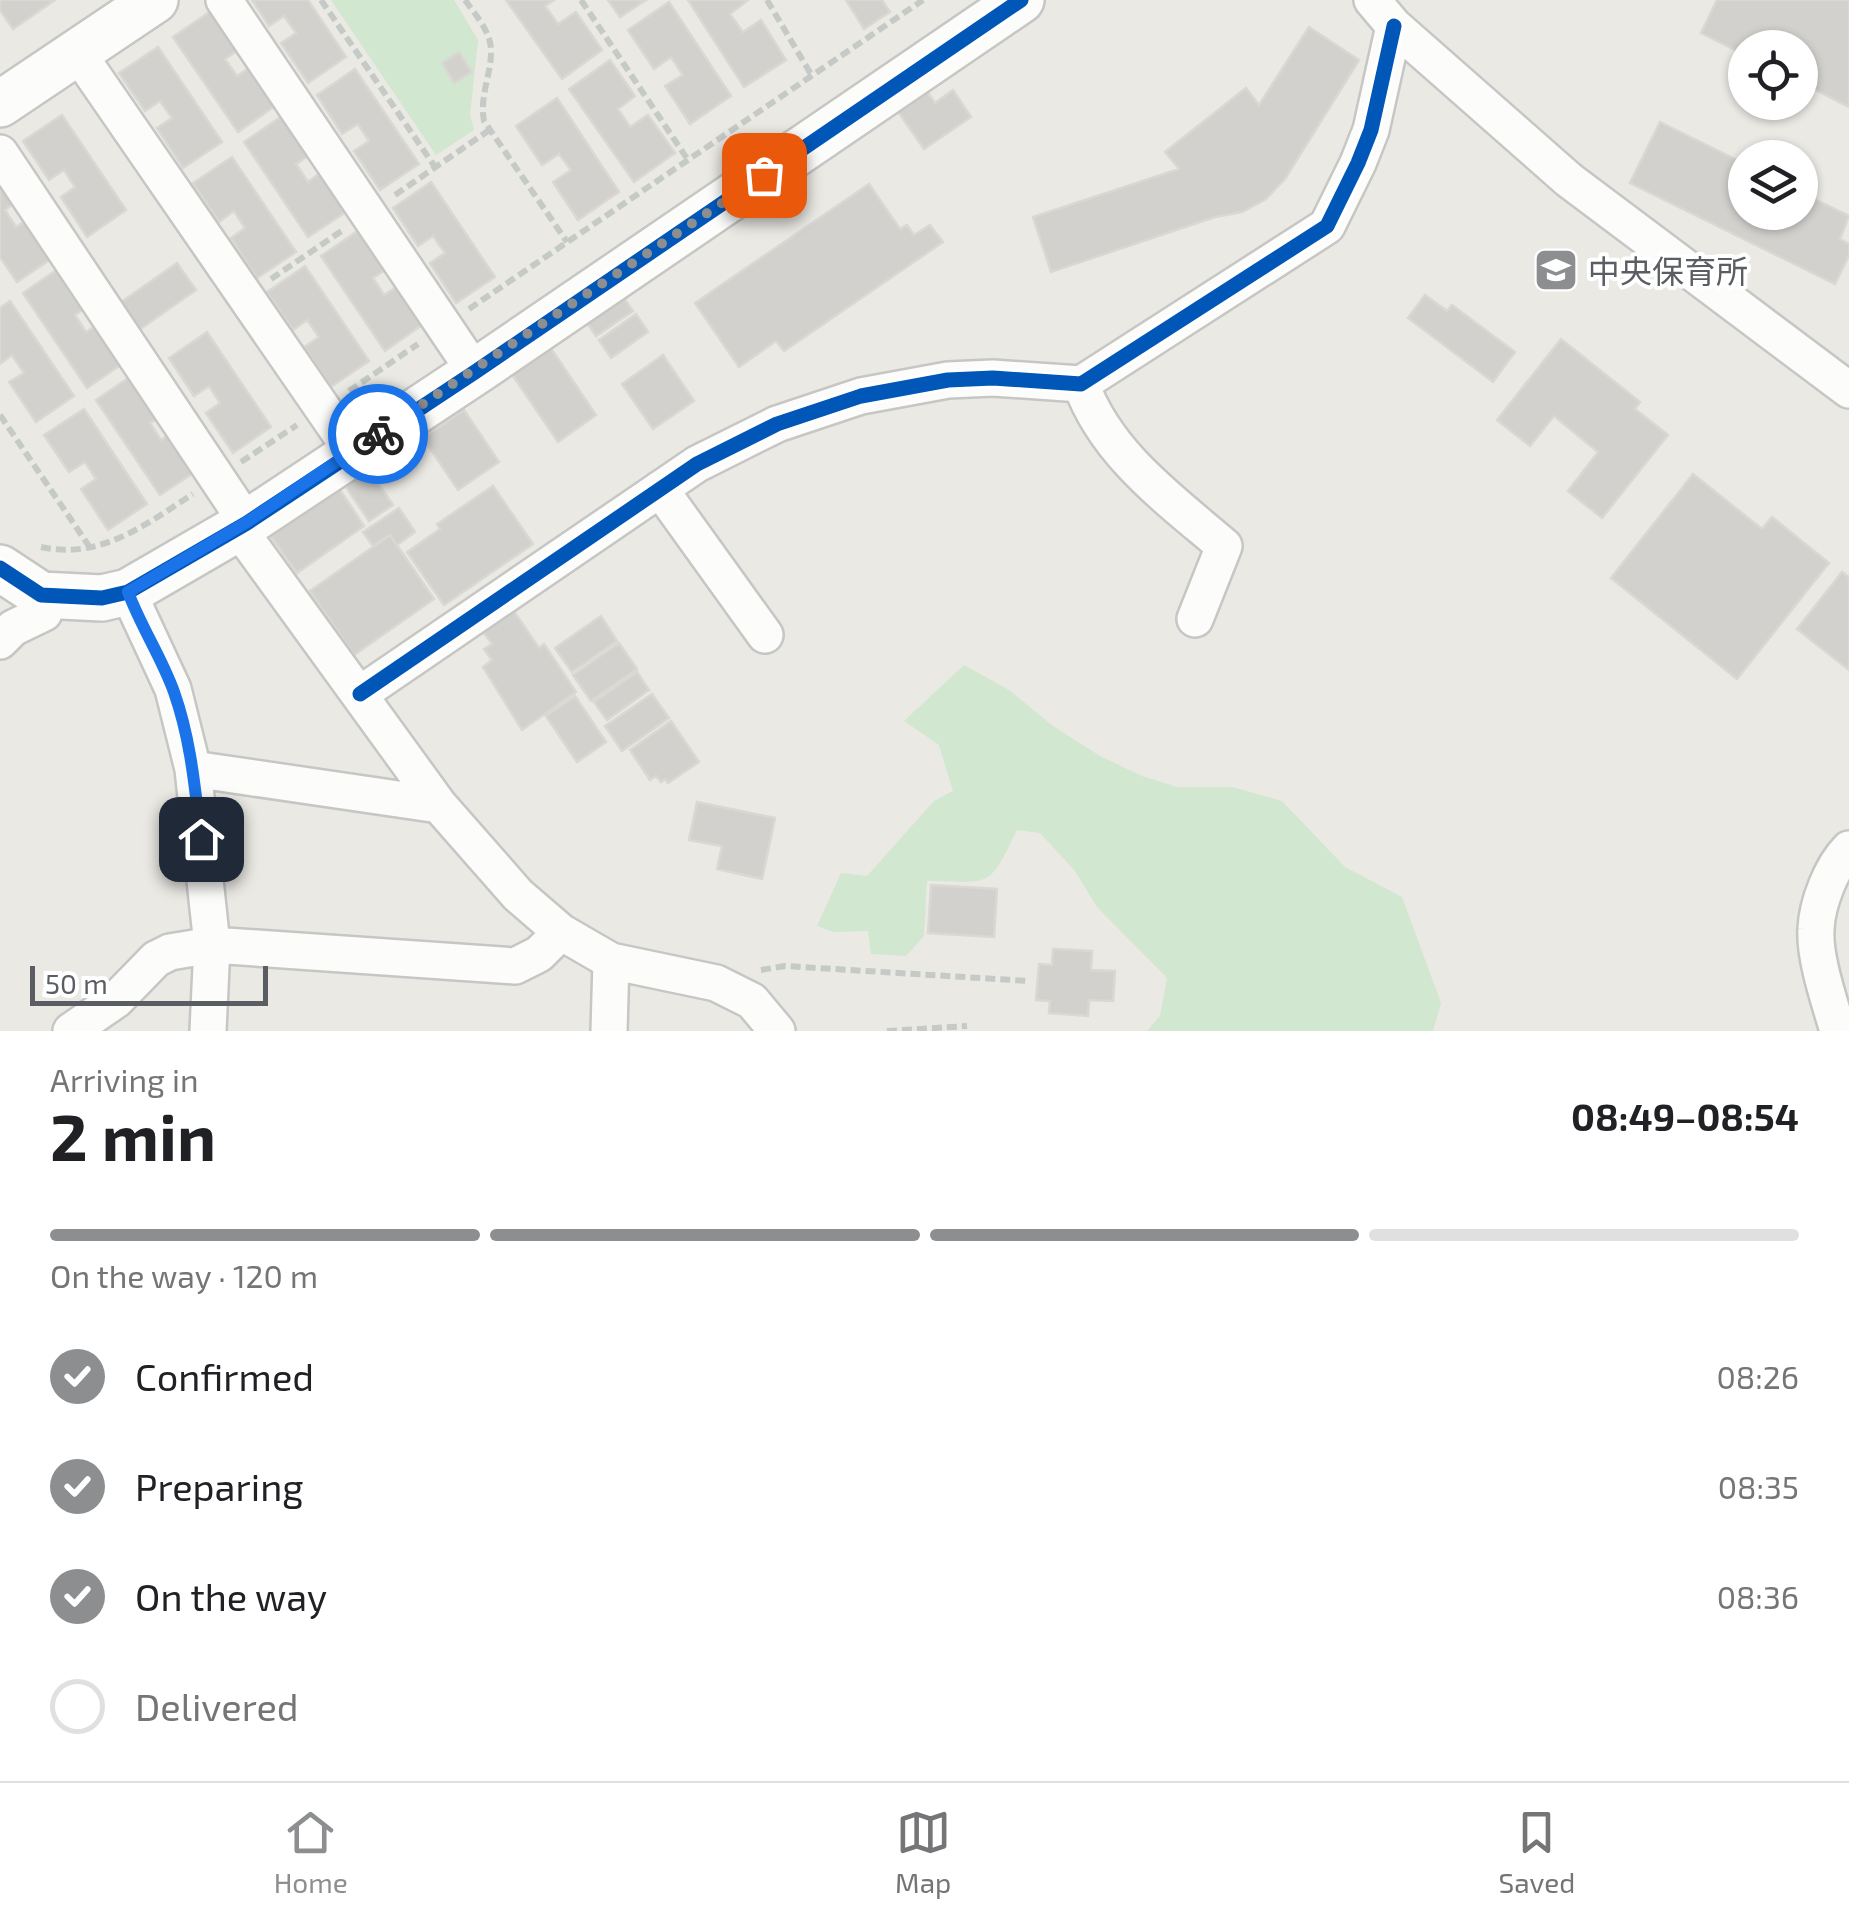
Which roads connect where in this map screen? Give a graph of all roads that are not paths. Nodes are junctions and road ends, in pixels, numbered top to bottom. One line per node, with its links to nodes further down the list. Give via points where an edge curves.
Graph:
1 (156, 0): 5 (street)
2 (224, 0): 8 (street)
3 (1022, 0): 8 (street)
4 (1383, 13): 9 (street, via 1371,130 1327,226); 10 (street, via 1569,180)
5 (77, 52): 6 (street); 11 (street)
6 (0, 104)
7 (0, 153): 13 (street)
8 (475, 372): 11 (street)
9 (1081, 384): 12 (street, via 948,380 861,396 736,442); 17 (street, via 1103,431 1224,546)
10 (1849, 390)
11 (352, 451): 13 (street)
12 (660, 489): 18 (street); 20 (street)
13 (243, 525): 15 (street); 20 (street)
14 (0, 568): 16 (street)
15 (128, 592): 16 (street, via 102,598); 21 (street, via 173,689)
16 (41, 594): 19 (street, via 44,612)
17 (1195, 619)
18 (765, 635)
19 (0, 640)
20 (360, 694): 22 (street)
21 (193, 768): 22 (street); 25 (street)
22 (439, 805): 24 (street, via 518,895)
23 (1849, 849): 31 (street, via 1825,892 1815,930)
24 (562, 932): 25 (street, via 515,966); 26 (street)
25 (212, 945): 27 (street, via 156,959 116,1000); 28 (street)
26 (611, 961): 29 (street); 30 (street, via 716,983 752,1000)
27 (72, 1031)
28 (208, 1031)
29 (608, 1031)
30 (777, 1031)
31 (1838, 1031)

